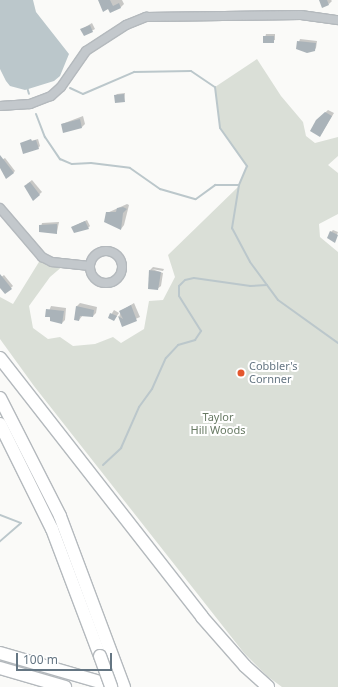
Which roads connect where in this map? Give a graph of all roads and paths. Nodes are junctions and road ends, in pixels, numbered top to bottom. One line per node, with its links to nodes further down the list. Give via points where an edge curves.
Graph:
1 (338, 20): 2 (street, via 301,15 146,17 126,26 86,51 61,87 51,96 30,104)
2 (0, 106)
3 (0, 208): 4 (street, via 42,257 52,262)
4 (90, 266): 4 (street, via 94,278 103,283 116,279 122,268 118,256 107,250 95,254)
5 (0, 358): 14 (highway, via 202,617 245,666)
6 (0, 398): 13 (highway, via 60,516)
7 (0, 424): 11 (highway, bridge, via 52,529)
8 (0, 653): 12 (highway)
9 (0, 668): 10 (highway)
10 (65, 687)
11 (111, 687)
12 (117, 687)
13 (124, 687)
14 (268, 687)

